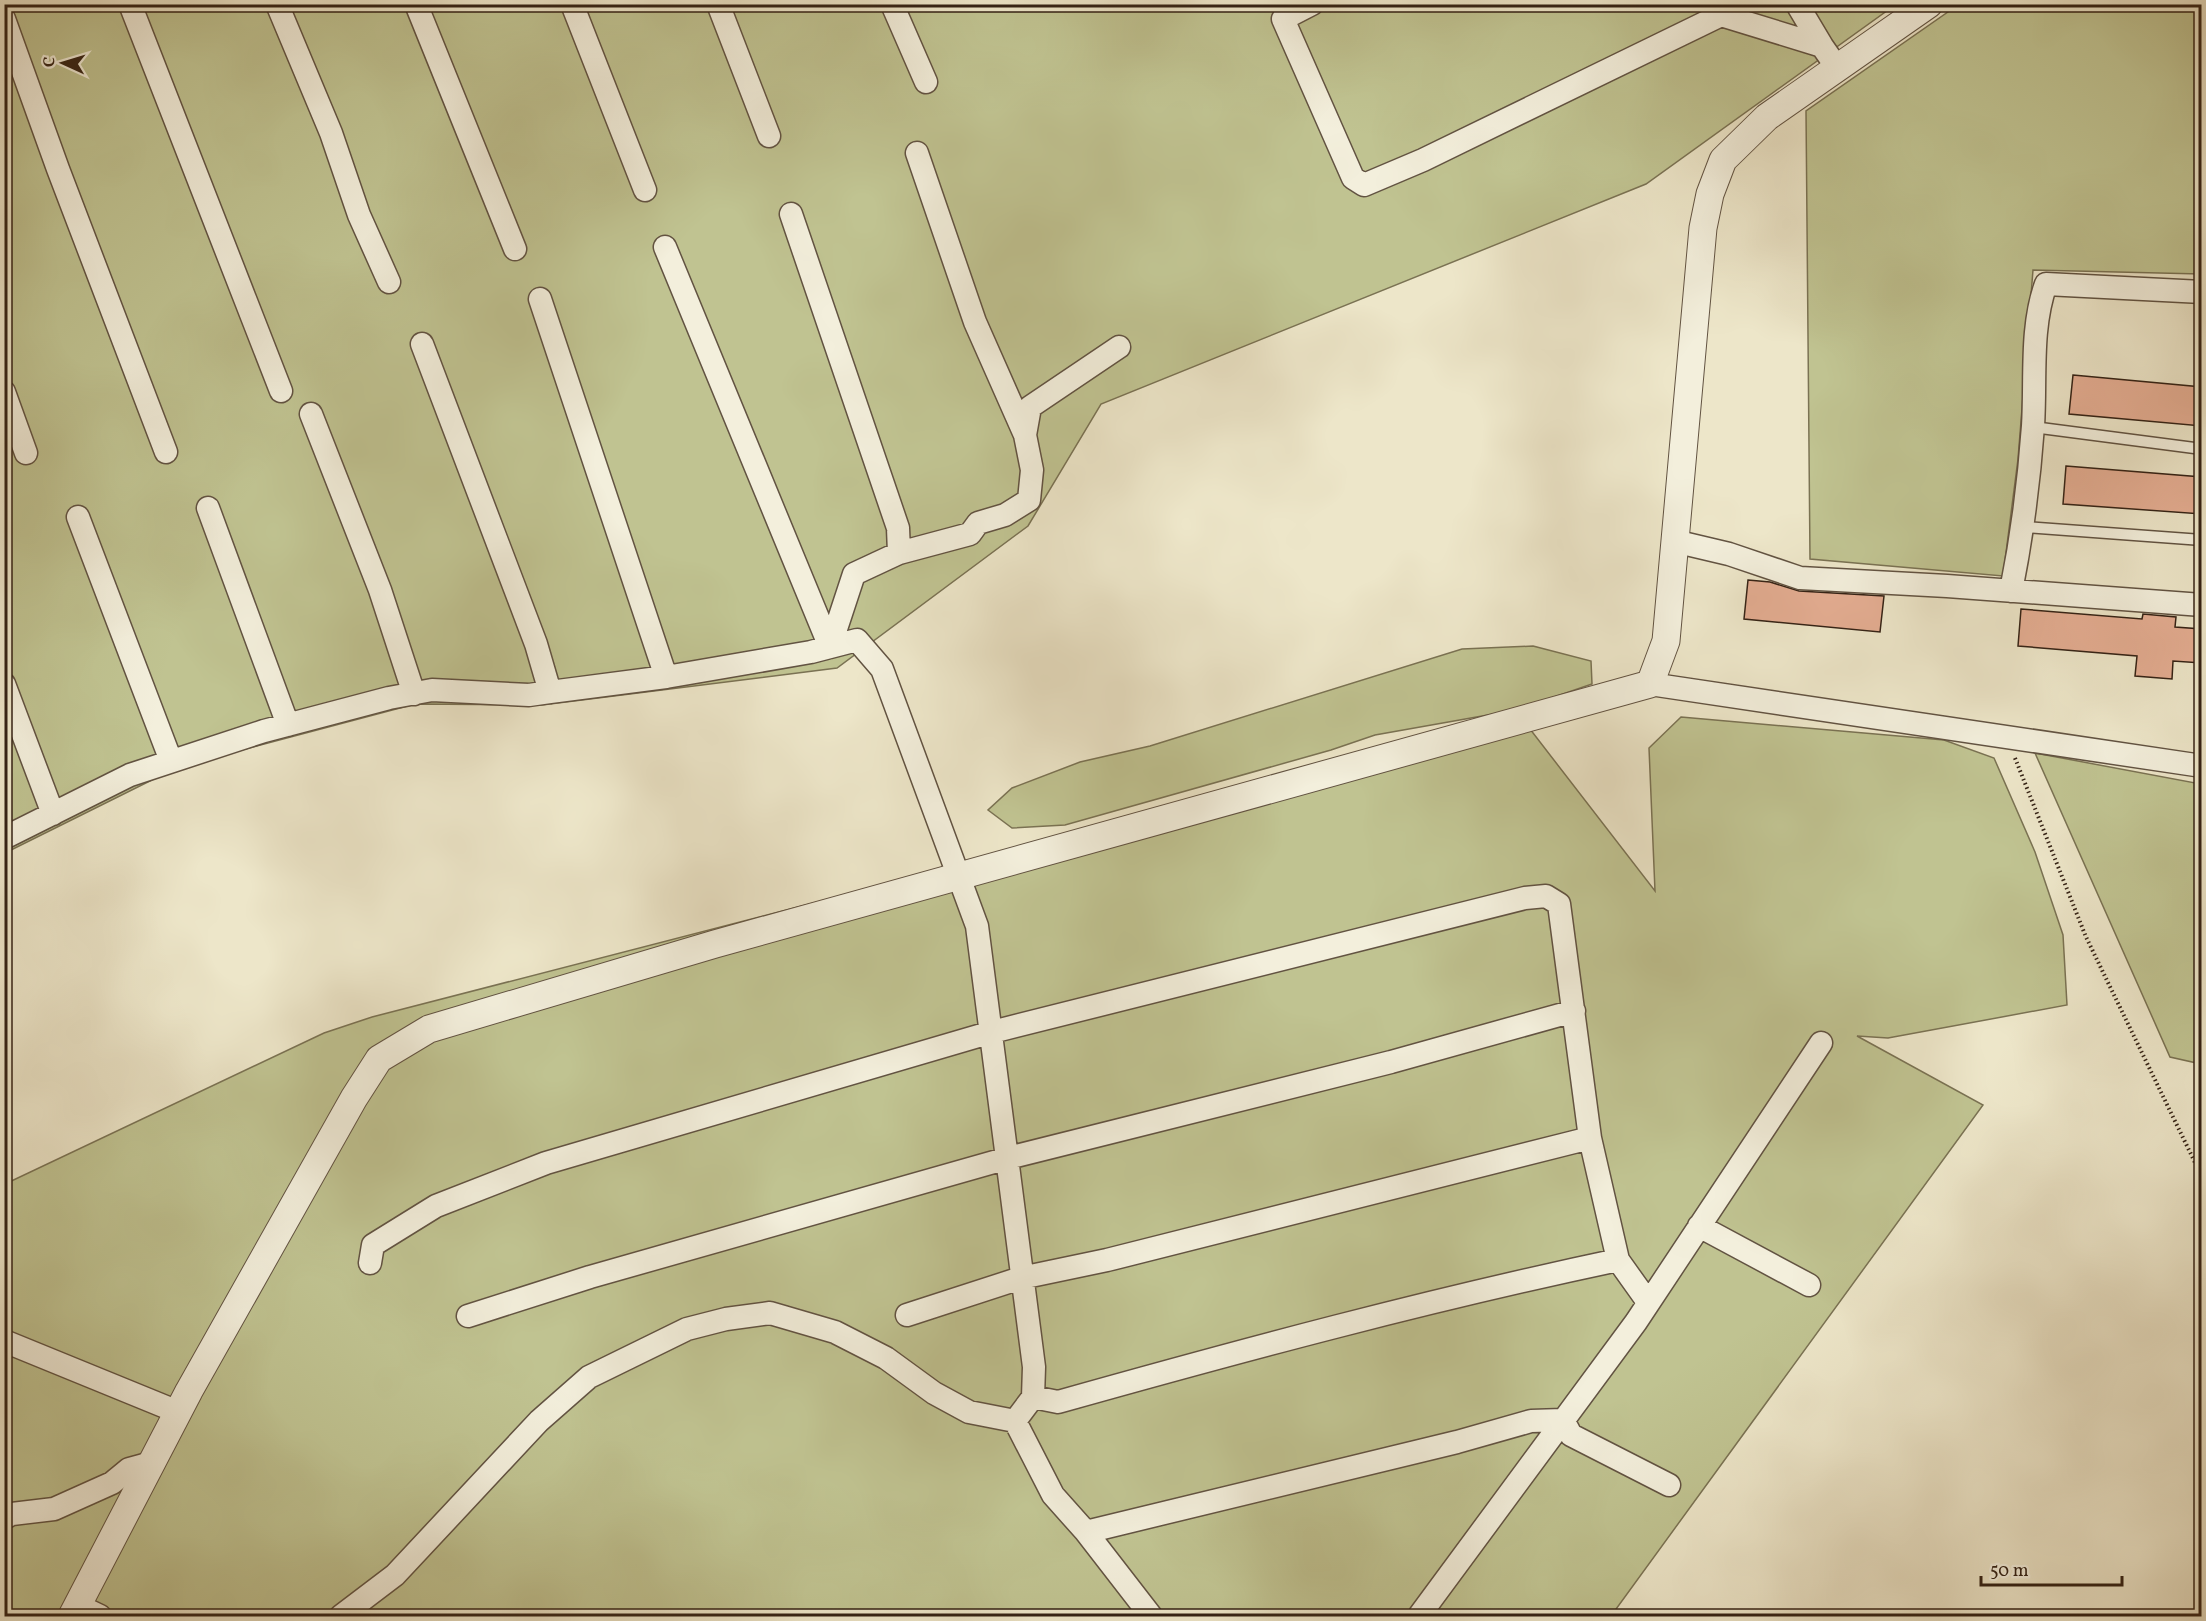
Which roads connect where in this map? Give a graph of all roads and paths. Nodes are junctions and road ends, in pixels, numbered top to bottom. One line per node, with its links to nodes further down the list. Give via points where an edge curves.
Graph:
1 (130, 4): 26 (street)
2 (277, 4): 21 (street)
3 (416, 4): 20 (street)
4 (572, 4): 17 (street)
5 (718, 4): 15 (street)
6 (892, 4): 14 (street)
7 (1312, 4): 10 (street, via 1283,19 1353,178 1364,185 1422,160)
8 (1797, 4): 12 (street)
9 (1929, 4): 13 (street)
10 (1718, 10): 12 (street)
11 (4, 19): 32 (street)
12 (1822, 46): 13 (street)
13 (1838, 69): 38 (street, via 1767,117 1723,160 1710,194 1703,228)
14 (926, 82)
15 (769, 136)
16 (917, 153): 30 (street, via 975,322)
17 (645, 190)
18 (791, 214): 39 (street, via 898,528)
19 (665, 247): 42 (street)
20 (515, 249)
21 (389, 282)
22 (2202, 292): 29 (street, via 2046,284 2038,305)
23 (540, 299): 43 (street)
24 (422, 344): 46 (street, via 536,644)
25 (1119, 347): 30 (street, via 1030,407)
26 (281, 391)
27 (4, 392): 33 (street)
28 (311, 414): 47 (street, via 380,591)
29 (2033, 427): 31 (lane); 36 (street)
30 (1025, 435): 39 (street, via 1032,470 1029,500 1005,515 978,524 970,534)
31 (2202, 449)
32 (166, 452)
33 (26, 453)
34 (208, 508): 48 (street)
35 (78, 517): 50 (street)
36 (2024, 527): 37 (lane); 40 (street)
37 (2202, 540)
38 (1674, 541): 40 (street, via 1729,554 1800,578); 45 (street, via 1666,641)
39 (899, 553): 42 (street, via 854,574)
40 (2011, 591): 41 (street)
41 (2202, 605)
42 (830, 647): 43 (street); 54 (street, via 857,640 882,669)
43 (666, 677): 46 (street)
44 (4, 684): 52 (street)
45 (1650, 684): 49 (street); 54 (street)
46 (550, 692): 47 (street, via 529,695 432,690)
47 (414, 694): 48 (street)
48 (288, 725): 50 (street)
49 (2007, 738): 51 (street); 60 (path, via 2086,937)
50 (171, 761): 52 (street, via 129,775)
51 (2202, 766)
52 (53, 814): 53 (street)
53 (4, 838)
54 (957, 877): 56 (street, via 977,926); 71 (street, via 429,1029 380,1059 354,1098)
55 (1574, 1011): 56 (street, via 1559,904 1546,897 1525,898); 58 (street); 59 (street, via 1391,1062)
56 (992, 1032): 59 (street); 63 (street, via 546,1162 436,1206 373,1245)
57 (1821, 1043): 61 (street)
58 (1590, 1138): 62 (street); 64 (street)
59 (1008, 1158): 64 (street); 68 (street, via 590,1277)
60 (2202, 1177)
61 (1699, 1226): 65 (street); 66 (street)
62 (1618, 1260): 66 (street); 70 (street, via 1520,1280 1234,1352 1058,1402)
63 (370, 1263)
64 (1021, 1278): 67 (street); 70 (street, via 1034,1367)
65 (1809, 1285)
66 (1648, 1302): 72 (street)
67 (907, 1315)
68 (468, 1316)
69 (4, 1341): 71 (street)
70 (1033, 1397): 73 (street)
71 (178, 1412): 74 (street)
72 (1563, 1420): 75 (street, via 1571,1435); 77 (street, via 1531,1421); 81 (street)
73 (1015, 1421): 77 (street, via 1053,1495); 79 (street, via 969,1412 835,1332 770,1313 687,1329 589,1377 539,1421 396,1575)
74 (152, 1463): 76 (street, via 129,1469 112,1483 54,1509); 78 (street)
75 (1669, 1485)
76 (4, 1518)
77 (1086, 1532): 80 (street)
78 (83, 1613)
79 (341, 1617)
80 (1151, 1617)
81 (1419, 1617)

